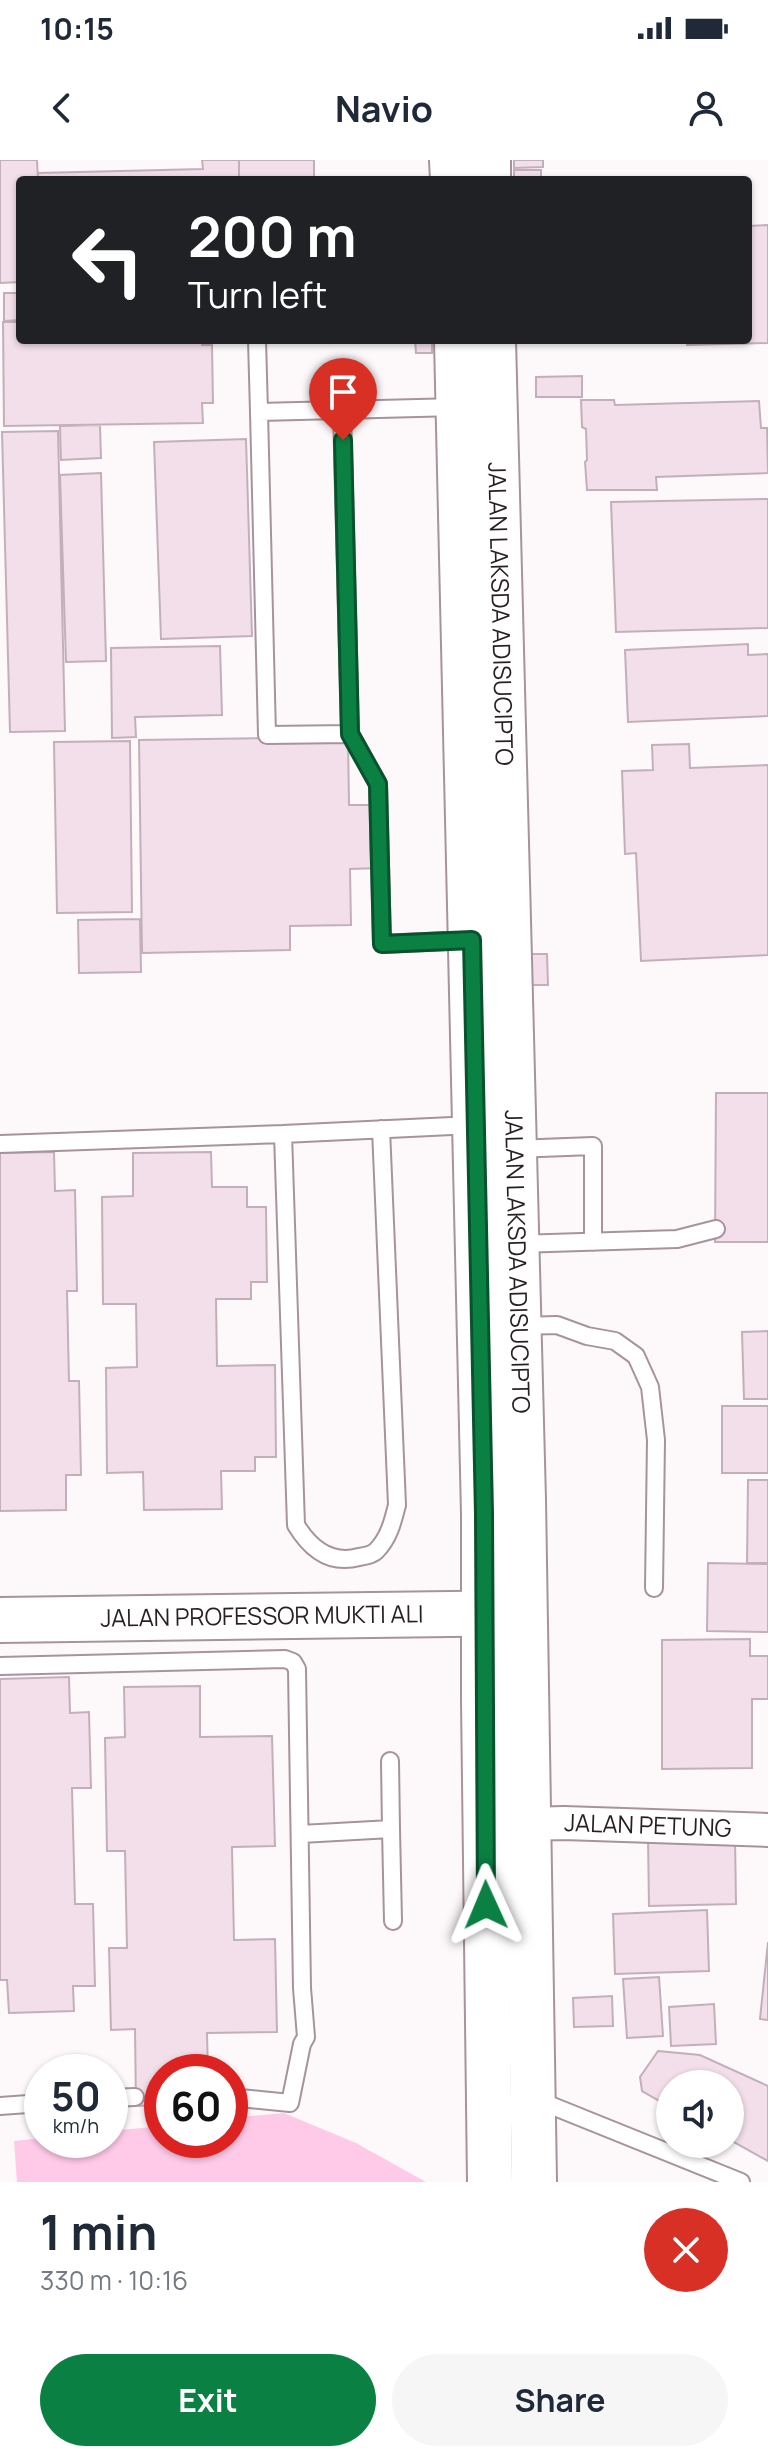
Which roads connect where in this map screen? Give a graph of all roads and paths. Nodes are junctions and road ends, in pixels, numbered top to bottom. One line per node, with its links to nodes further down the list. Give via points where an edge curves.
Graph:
1 (257, 344): 6 (lane)
2 (457, 344): 4 (main road, JALAN LAKSDA ADISUCIPTO)
3 (493, 344): 8 (main road, JALAN LAKSDA ADISUCIPTO)
4 (459, 407): 5 (lane); 8 (main road, JALAN LAKSDA ADISUCIPTO)
5 (342, 410): 6 (lane); 7 (lane)
6 (259, 412): 7 (lane, via 267,735)
7 (350, 734): 9 (lane, via 378,784 382,944)
8 (486, 806): 9 (main road, JALAN LAKSDA ADISUCIPTO); 14 (main road, JALAN LAKSDA ADISUCIPTO)
9 (472, 940): 10 (main road, JALAN LAKSDA ADISUCIPTO)
10 (475, 1125): 11 (lane); 20 (main road, JALAN LAKSDA ADISUCIPTO)
11 (381, 1129): 12 (lane); 12 (lane, via 397,1505 390,1533 374,1553 350,1560 326,1556 307,1544 296,1525)
12 (283, 1134): 13 (lane)
13 (0, 1144)
14 (513, 1149): 16 (lane, via 593,1146); 17 (main road, JALAN LAKSDA ADISUCIPTO)
15 (716, 1229): 16 (lane, via 677,1239)
16 (593, 1242): 17 (lane)
17 (516, 1244): 18 (main road, JALAN LAKSDA ADISUCIPTO)
18 (518, 1326): 19 (lane, via 557,1325 615,1341 636,1356 650,1387 656,1440); 20 (main road, JALAN LAKSDA ADISUCIPTO)
19 (654, 1588)
20 (504, 1613): 21 (main road, JALAN PROFESSOR MUKTI ALI); 24 (main road, JALAN LAKSDA ADISUCIPTO); 35 (main road, JALAN LAKSDA ADISUCIPTO)
21 (0, 1620)
22 (0, 1666): 27 (lane, via 293,1662)
23 (390, 1761): 25 (lane)
24 (528, 1824): 26 (street, JALAN PETUNG); 32 (main road, JALAN LAKSDA ADISUCIPTO)
25 (391, 1829): 27 (lane); 28 (lane)
26 (768, 1830)
27 (301, 1834): 31 (lane, via 306,2037 290,2103)
28 (393, 1921)
29 (128, 2097): 30 (lane)
30 (135, 2097)
31 (248, 2099)
32 (533, 2099): 36 (main road, JALAN LAKSDA ADISUCIPTO); 37 (lane)
33 (24, 2104): 34 (lane)
34 (0, 2106)
35 (490, 2182)
36 (534, 2182)
37 (741, 2182)

